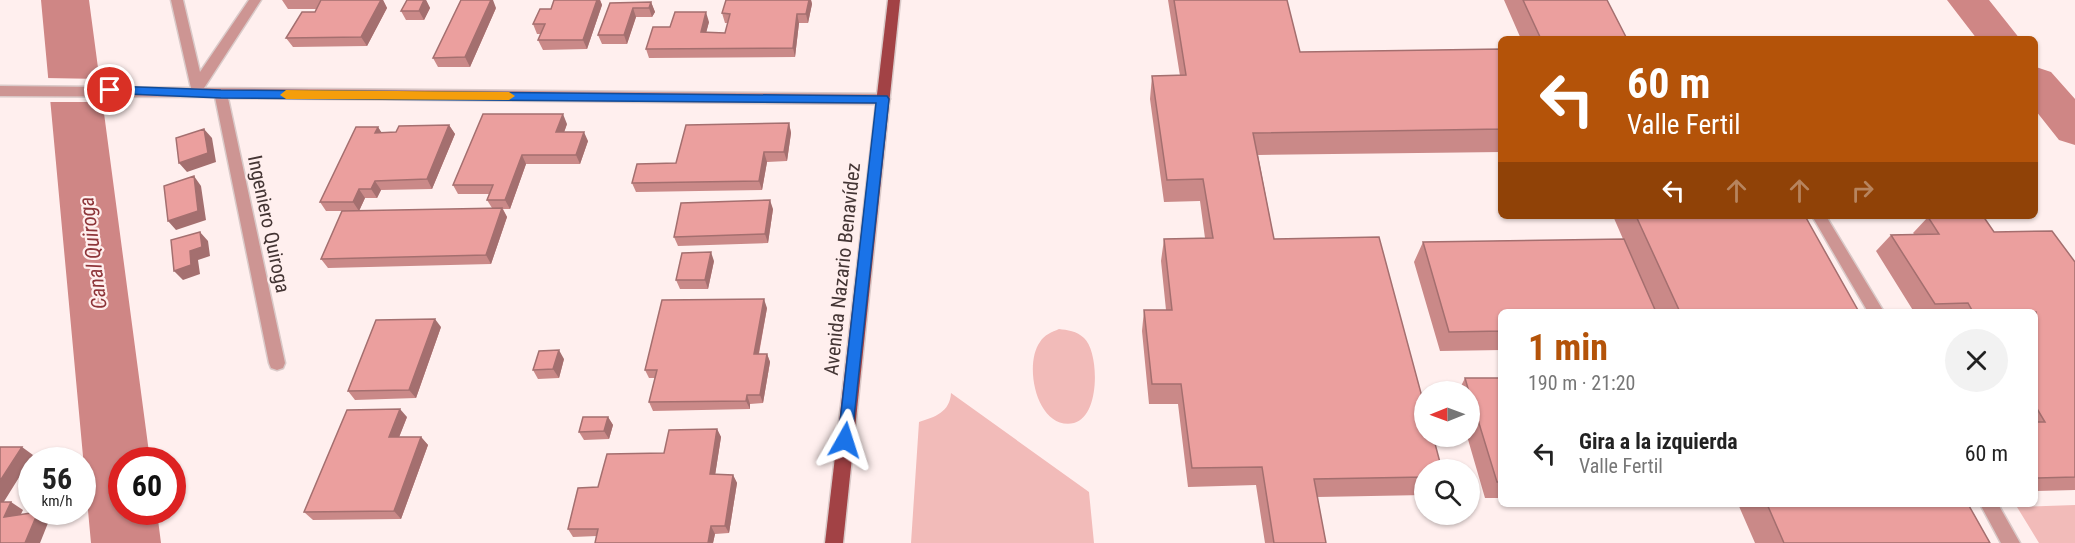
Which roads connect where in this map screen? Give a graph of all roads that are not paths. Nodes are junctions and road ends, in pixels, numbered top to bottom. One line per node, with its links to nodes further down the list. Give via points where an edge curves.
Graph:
1 (177, 0): 4 (street)
2 (255, 0): 4 (street)
3 (894, 0): 7 (main road, Avenida Nazario Benavídez)
4 (198, 90): 5 (street); 6 (street)
5 (0, 91)
6 (221, 94): 7 (street); 10 (street, Ingeniero Quiroga)
7 (883, 99): 12 (main road, Avenida Nazario Benavídez)
8 (1821, 219): 9 (street)
9 (1874, 309)
10 (277, 363)
11 (1991, 507): 13 (street)
12 (834, 543)
13 (2012, 543)

